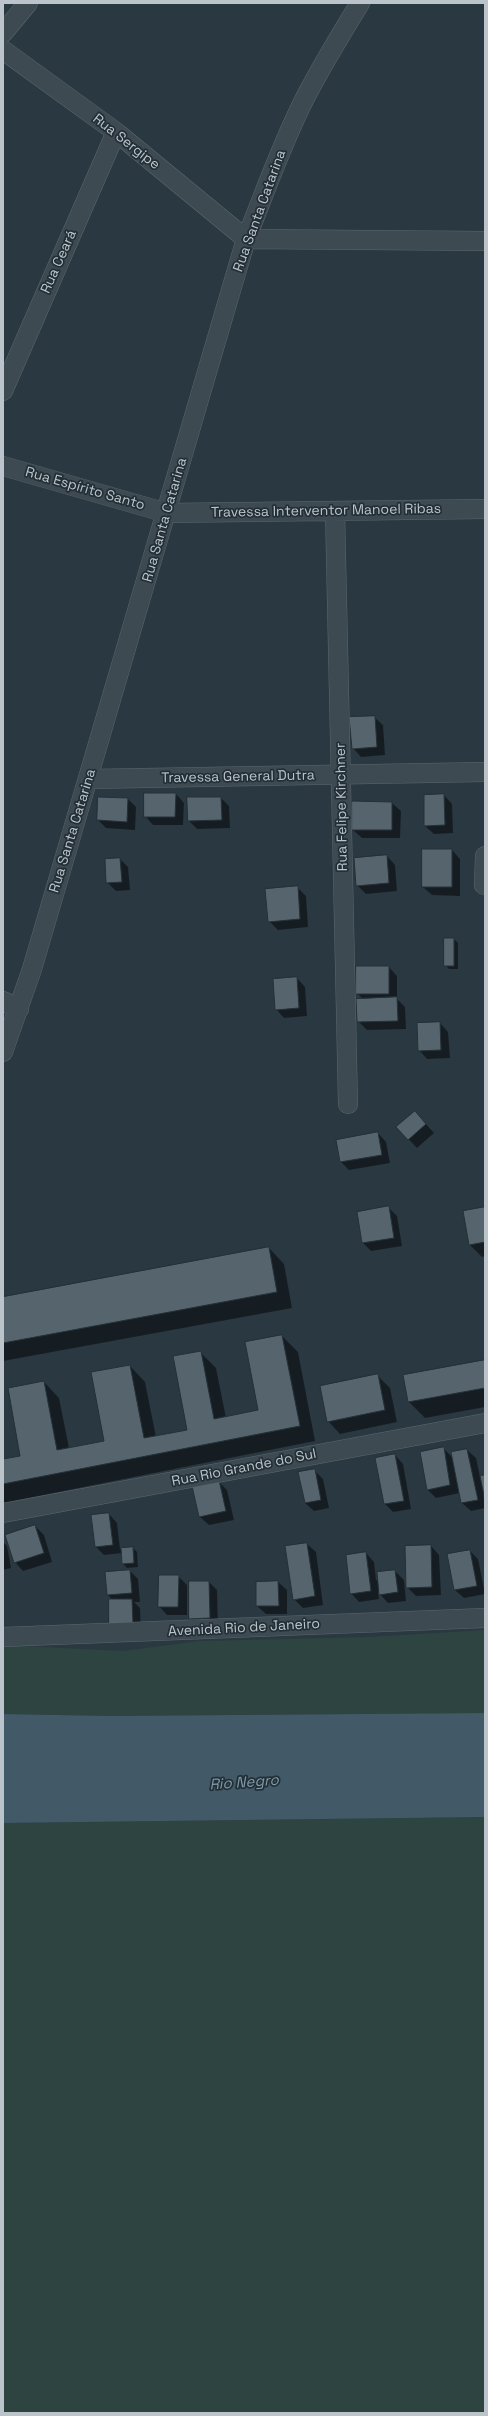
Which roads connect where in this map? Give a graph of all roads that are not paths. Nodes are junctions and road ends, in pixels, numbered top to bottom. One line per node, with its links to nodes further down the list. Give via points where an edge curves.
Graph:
1 (28, 3): 3 (street)
2 (360, 3): 6 (street, Rua Santa Catarina, via 322,66 288,134)
3 (3, 33)
4 (3, 50): 5 (street, Rua Sergipe)
5 (116, 132): 6 (street, Rua Sergipe); 8 (street, Rua Ceará)
6 (246, 239): 7 (street); 12 (street, Rua Santa Catarina)
7 (485, 241)
8 (3, 391)
9 (3, 466): 12 (street, Rua Espírito Santo)
10 (485, 510): 11 (street, Travessa Interventor Manoel Ribas)
11 (335, 511): 12 (street, Travessa Interventor Manoel Ribas); 14 (street, Rua Felipe Kirchner)
12 (168, 513): 15 (street, Rua Santa Catarina)
13 (485, 772): 14 (street, Travessa General Dutra)
14 (341, 775): 15 (street, Travessa General Dutra); 20 (street, Rua Felipe Kirchner)
15 (88, 779): 18 (street, Rua Santa Catarina)
16 (485, 856): 17 (street)
17 (484, 885)
18 (11, 1005): 19 (street, Rua Santa Catarina)
19 (3, 1052)
20 (348, 1104)
21 (485, 1423): 22 (street, Rua Rio Grande do Sul)
22 (3, 1513)
23 (485, 1618): 24 (street, Avenida Rio de Janeiro)
24 (3, 1637)

